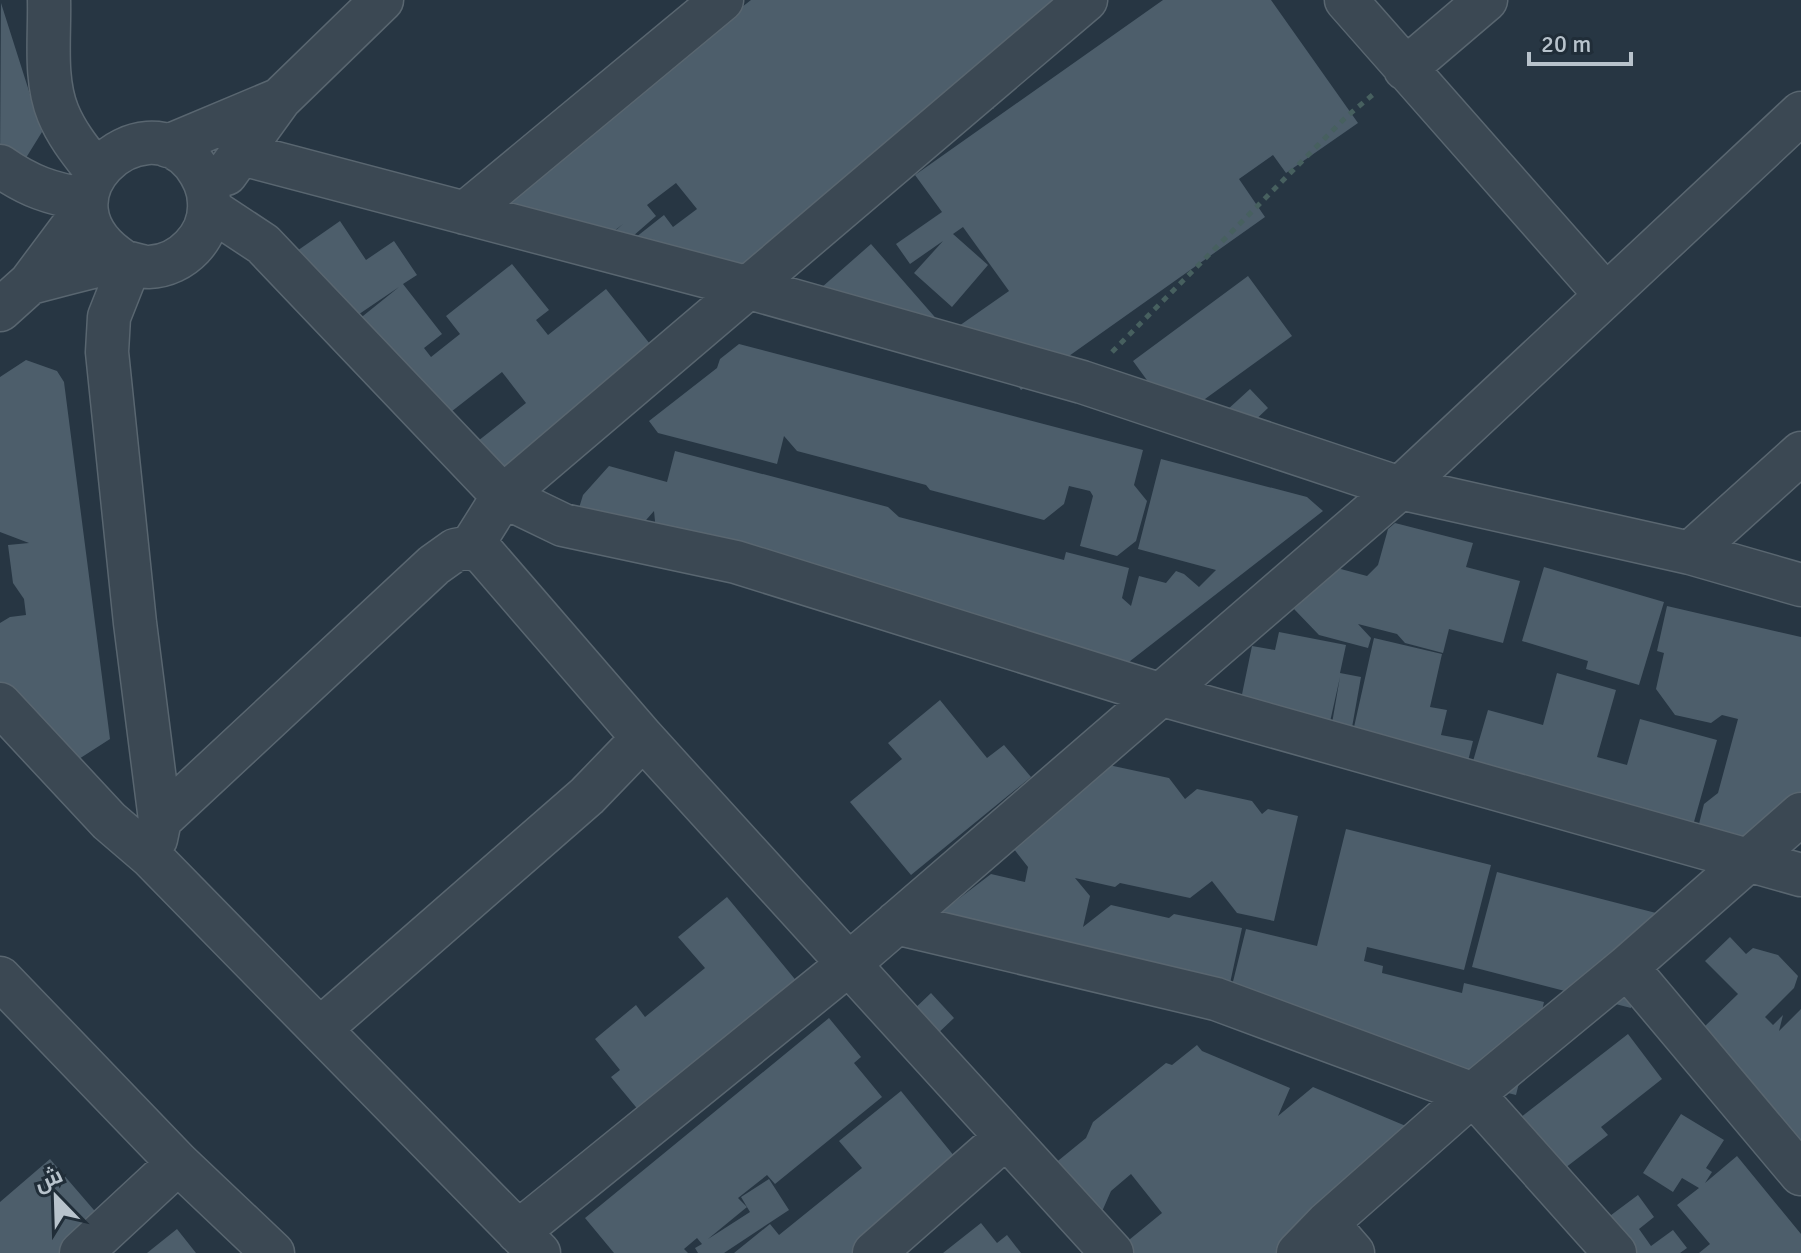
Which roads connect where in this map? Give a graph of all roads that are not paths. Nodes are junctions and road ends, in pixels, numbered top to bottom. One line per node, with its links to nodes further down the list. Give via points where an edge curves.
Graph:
1 (49, 0): 13 (street, via 50,75 57,111)
2 (382, 0): 8 (street)
3 (722, 0): 15 (street)
4 (1086, 0): 17 (street)
5 (1346, 0): 7 (street)
6 (1486, 0): 7 (street)
7 (1405, 69): 18 (street)
8 (280, 99): 10 (street); 11 (street)
9 (1801, 113): 18 (street)
10 (168, 146): 13 (street, via 148,143 111,156); 14 (street, via 203,176)
11 (242, 154): 14 (street); 15 (street)
12 (0, 166): 13 (street, via 43,191)
13 (90, 193): 16 (street, via 91,230 104,249); 19 (street)
14 (209, 203): 16 (street, via 205,227 183,256 148,267); 22 (street, via 263,244)
15 (465, 213): 17 (street)
16 (127, 262): 19 (street); 30 (street, via 109,317 107,352)
17 (746, 287): 21 (street, via 1082,382); 22 (street)
18 (1605, 294): 21 (street)
19 (15, 296)
20 (1801, 453): 24 (street)
21 (1400, 488): 24 (street); 26 (street)
22 (503, 496): 23 (street); 26 (street, via 563,525 736,562)
23 (471, 547): 28 (street, via 484,554); 30 (street, via 455,550 434,565)
24 (1690, 553): 25 (street)
25 (1801, 585)
26 (1159, 694): 31 (street); 33 (street)
27 (0, 704): 30 (street, via 109,821)
28 (643, 738): 34 (street); 37 (street, via 587,796)
29 (1801, 814): 31 (street)
30 (156, 839): 37 (street)
31 (1746, 860): 32 (street); 35 (street)
32 (1801, 875)
33 (896, 923): 34 (street); 38 (street, via 1216,999)
34 (850, 963): 39 (street); 43 (street)
35 (1627, 967): 38 (street); 41 (street)
36 (0, 978): 40 (street)
37 (320, 1029): 43 (street)
38 (1473, 1094): 42 (street); 49 (street)
39 (1006, 1137): 46 (street); 47 (street)
40 (178, 1163): 44 (street); 45 (street)
41 (1801, 1174)
42 (1340, 1238): 48 (street)
43 (528, 1242)
44 (81, 1253)
45 (273, 1253)
46 (874, 1253)
47 (1112, 1253)
48 (1298, 1253)
49 (1615, 1253)

